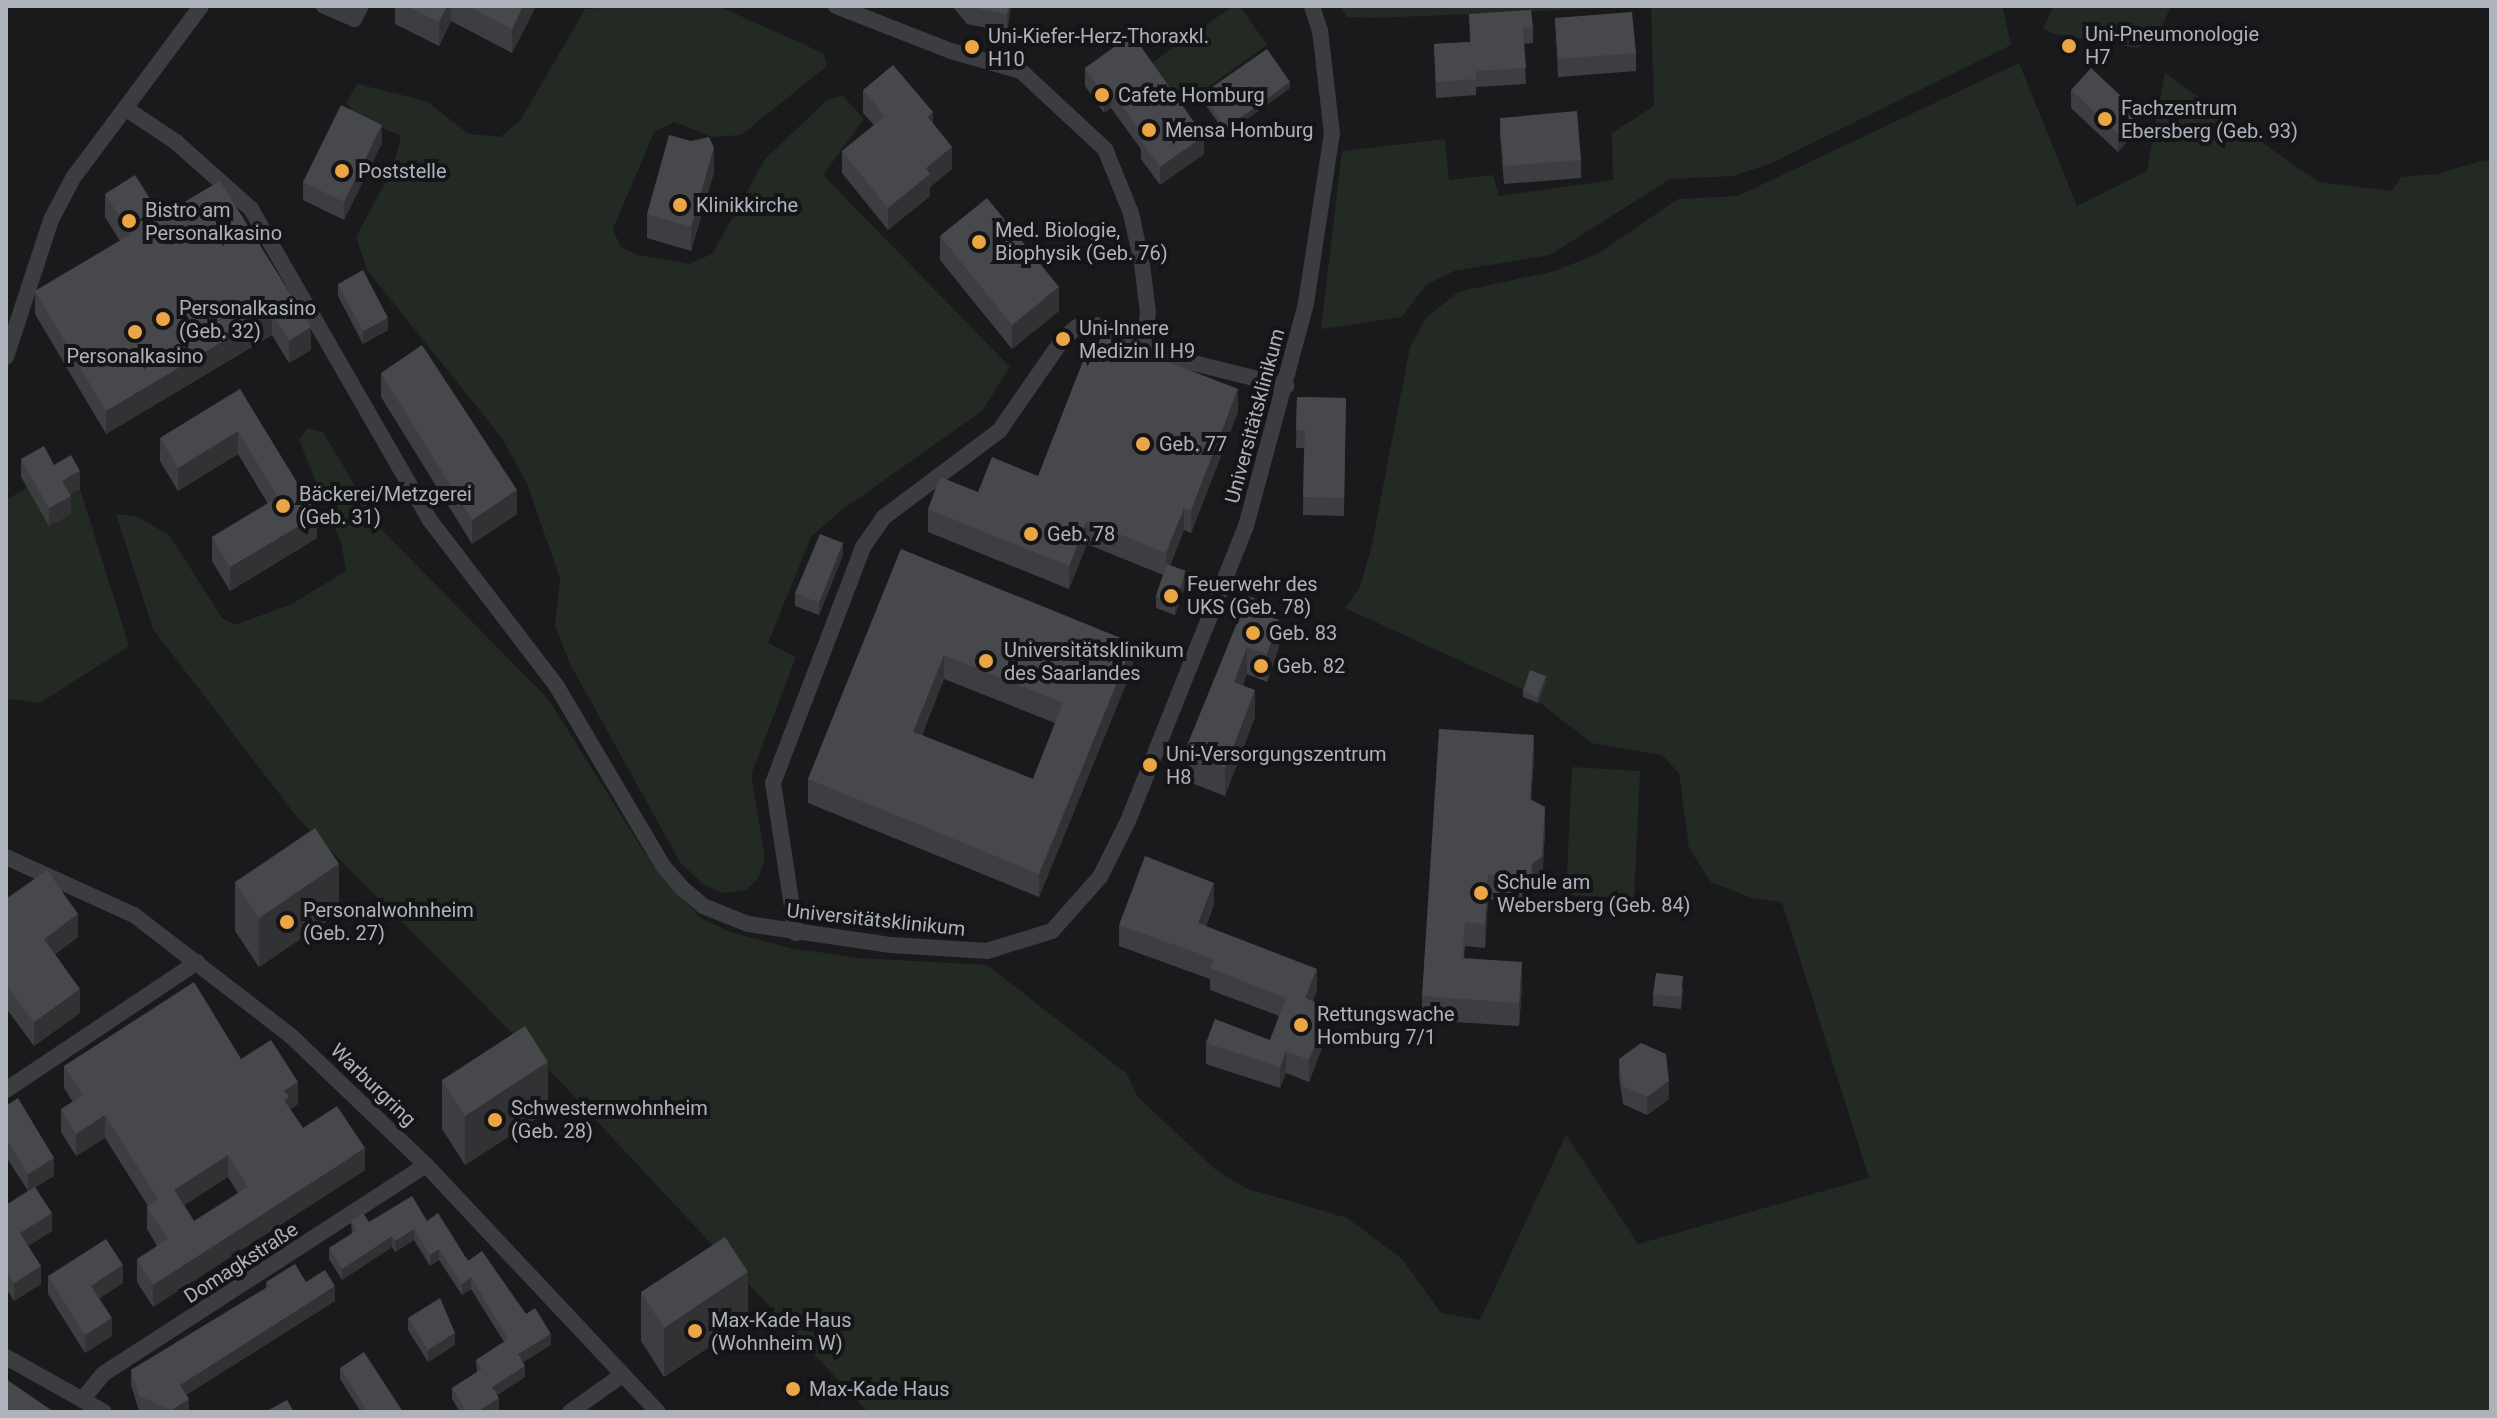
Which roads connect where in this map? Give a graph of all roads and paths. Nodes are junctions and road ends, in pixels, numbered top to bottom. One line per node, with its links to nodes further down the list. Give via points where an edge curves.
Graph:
1 (201, 6): 6 (street)
2 (324, 6): 5 (street)
3 (836, 6): 7 (street, via 951,51 1021,71 1096,140 1131,213 1148,313)
4 (1312, 6): 9 (street, Universitätsklinikum, via 1320,31 1332,134 1306,303)
5 (358, 13)
6 (128, 110): 8 (street, via 73,178 51,220); 11 (street, Universitätsklinikum, via 176,142 251,209 429,519 556,685 663,866 703,906 748,924)
7 (1143, 346): 9 (street); 11 (street, via 1096,325 1077,327 999,431 884,517 863,547 773,783)
8 (6, 357)
9 (1286, 386): 11 (street, Universitätsklinikum, via 1246,526 1128,821 1100,877 1065,922 1031,940 987,951)
10 (6, 857): 12 (street, Warburgring, via 97,894)
11 (796, 933)
12 (197, 962): 13 (street); 14 (street, Warburgring, via 291,1036)
13 (6, 1090)
14 (426, 1165): 16 (street, Warburgring); 17 (street, Domagkstraße, via 103,1374)
15 (6, 1357): 17 (street)
16 (622, 1375): 19 (street); 20 (street, Warburgring)
17 (82, 1400): 18 (street)
18 (104, 1412)
19 (570, 1412)
20 (658, 1412)

